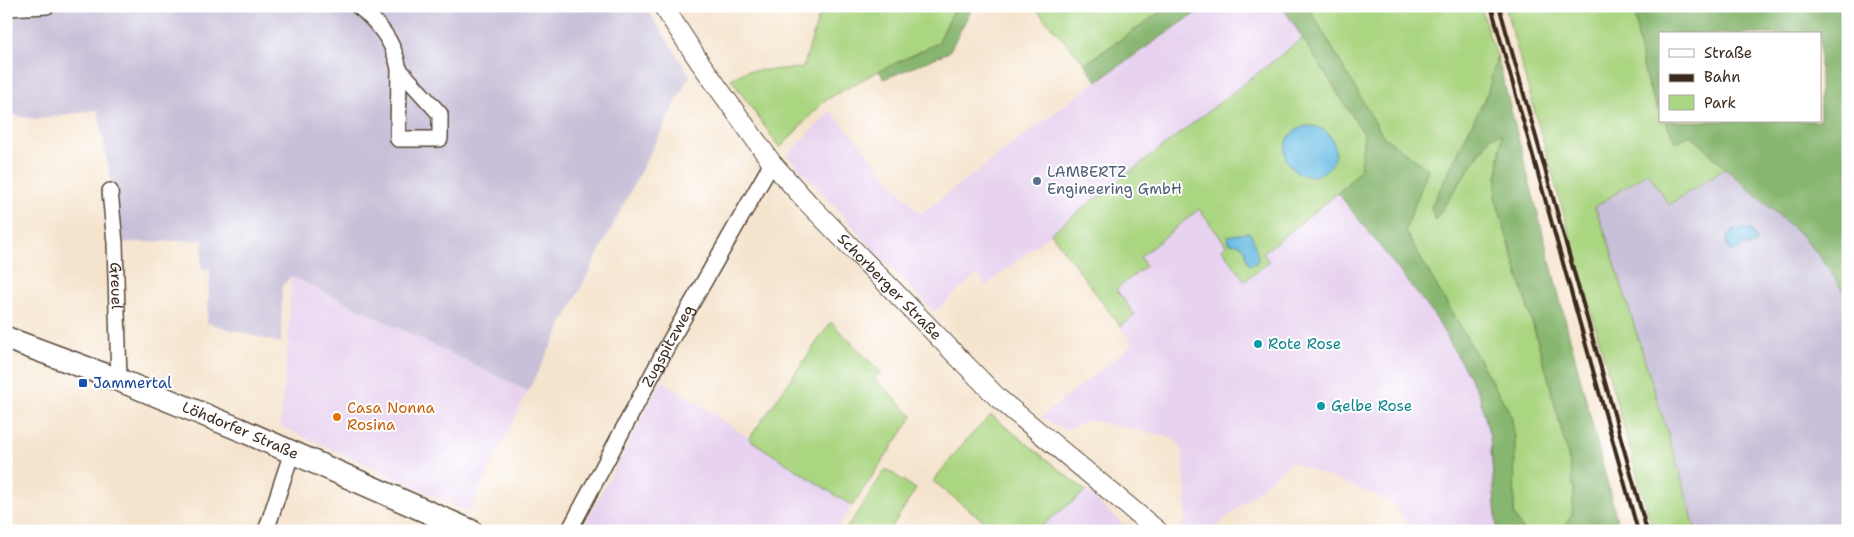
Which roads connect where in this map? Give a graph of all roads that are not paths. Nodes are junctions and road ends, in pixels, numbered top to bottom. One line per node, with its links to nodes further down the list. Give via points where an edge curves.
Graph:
1 (47, 6): 4 (street)
2 (358, 6): 5 (street, via 378,23 386,35)
3 (664, 6): 6 (street, Schorberger Straße)
4 (6, 8)
5 (398, 69): 5 (street, via 398,139 440,139 440,114)
6 (772, 163): 13 (street, Zugspitzweg); 14 (street, Schorberger Straße, via 862,261 998,398)
7 (110, 191): 9 (street, Greuel, via 115,243)
8 (6, 338): 9 (main road, Löhdorfer Straße)
9 (119, 380): 10 (main road, Löhdorfer Straße)
10 (292, 452): 11 (street); 12 (main road, Löhdorfer Straße)
11 (266, 531)
12 (471, 531)
13 (569, 531)
14 (1158, 531)

